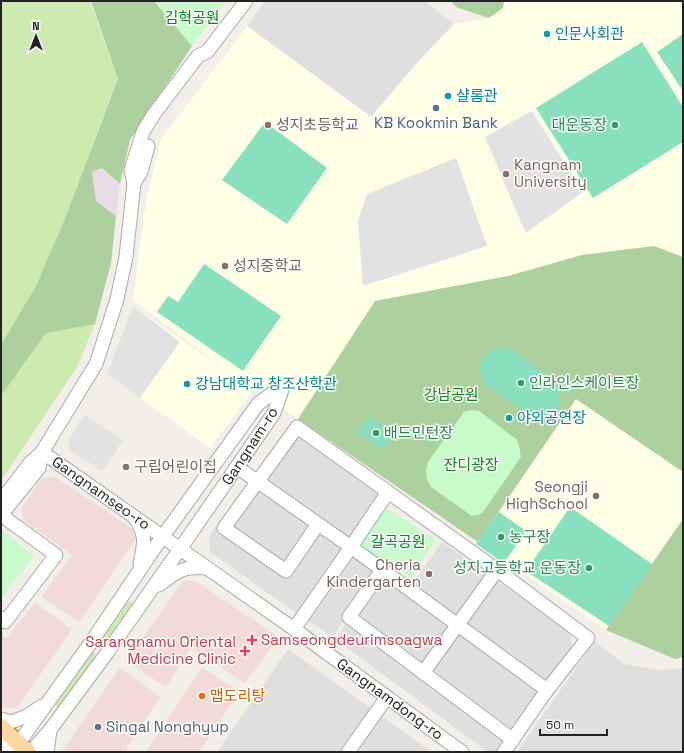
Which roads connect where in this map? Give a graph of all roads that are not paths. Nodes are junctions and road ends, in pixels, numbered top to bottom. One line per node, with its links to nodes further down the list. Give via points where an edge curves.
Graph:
1 (246, 1): 2 (street, Gangnamseo-ro, via 206,52 205,61 151,136 141,172 134,183 117,299 96,364)
2 (42, 452): 6 (street, via 30,463); 6 (street, via 39,468); 7 (street, Gangnamseo-ro)
3 (237, 467): 4 (street); 9 (street, Gangnam-ro, via 274,413 284,384 258,404); 11 (street, Gangnam-ro)
4 (257, 482): 5 (street, via 297,427); 8 (street); 8 (street, via 224,528 286,571)
5 (388, 492): 10 (street); 15 (street)
6 (3, 504): 17 (street, via 8,520 56,555 5,622)
7 (134, 517): 9 (street, Gangnamseo-ro); 13 (street, via 144,536)
8 (318, 524): 10 (street)
9 (163, 536): 11 (street, Gangnamseo-ro); 13 (street, Gangnam-ro)
10 (351, 547): 14 (street); 19 (street)
11 (180, 549): 12 (street, Gangnamdong-ro); 16 (street, Gangnam-ro)
12 (207, 568): 16 (street, via 192,567 179,571); 19 (street, Gangnamdong-ro)
13 (139, 570): 23 (street, Gangnam-ro)
14 (382, 570): 18 (street); 20 (street, via 349,617)
15 (497, 570): 18 (street); 21 (street, via 588,638)
16 (150, 592): 27 (street, Gangnam-ro)
17 (1, 618)
18 (459, 625): 20 (street); 21 (street)
19 (294, 629): 22 (street, Gangnamdong-ro)
20 (423, 673): 28 (street)
21 (547, 690): 28 (street)
22 (387, 697): 32 (street); 33 (street, Gangnamdong-ro)
23 (48, 702): 24 (street, via 27,716 11,722); 25 (street, Gangnam-ro)
24 (1, 719)
25 (35, 720): 27 (street); 30 (street, Gangnam-ro)
26 (1, 727): 30 (main road)
27 (50, 730): 30 (street, Gangnam-ro, via 34,747); 31 (street)
28 (513, 740): 34 (street)
29 (1, 744): 30 (street)
30 (22, 750)
31 (47, 752)
32 (348, 752)
33 (462, 752)
34 (504, 752)

